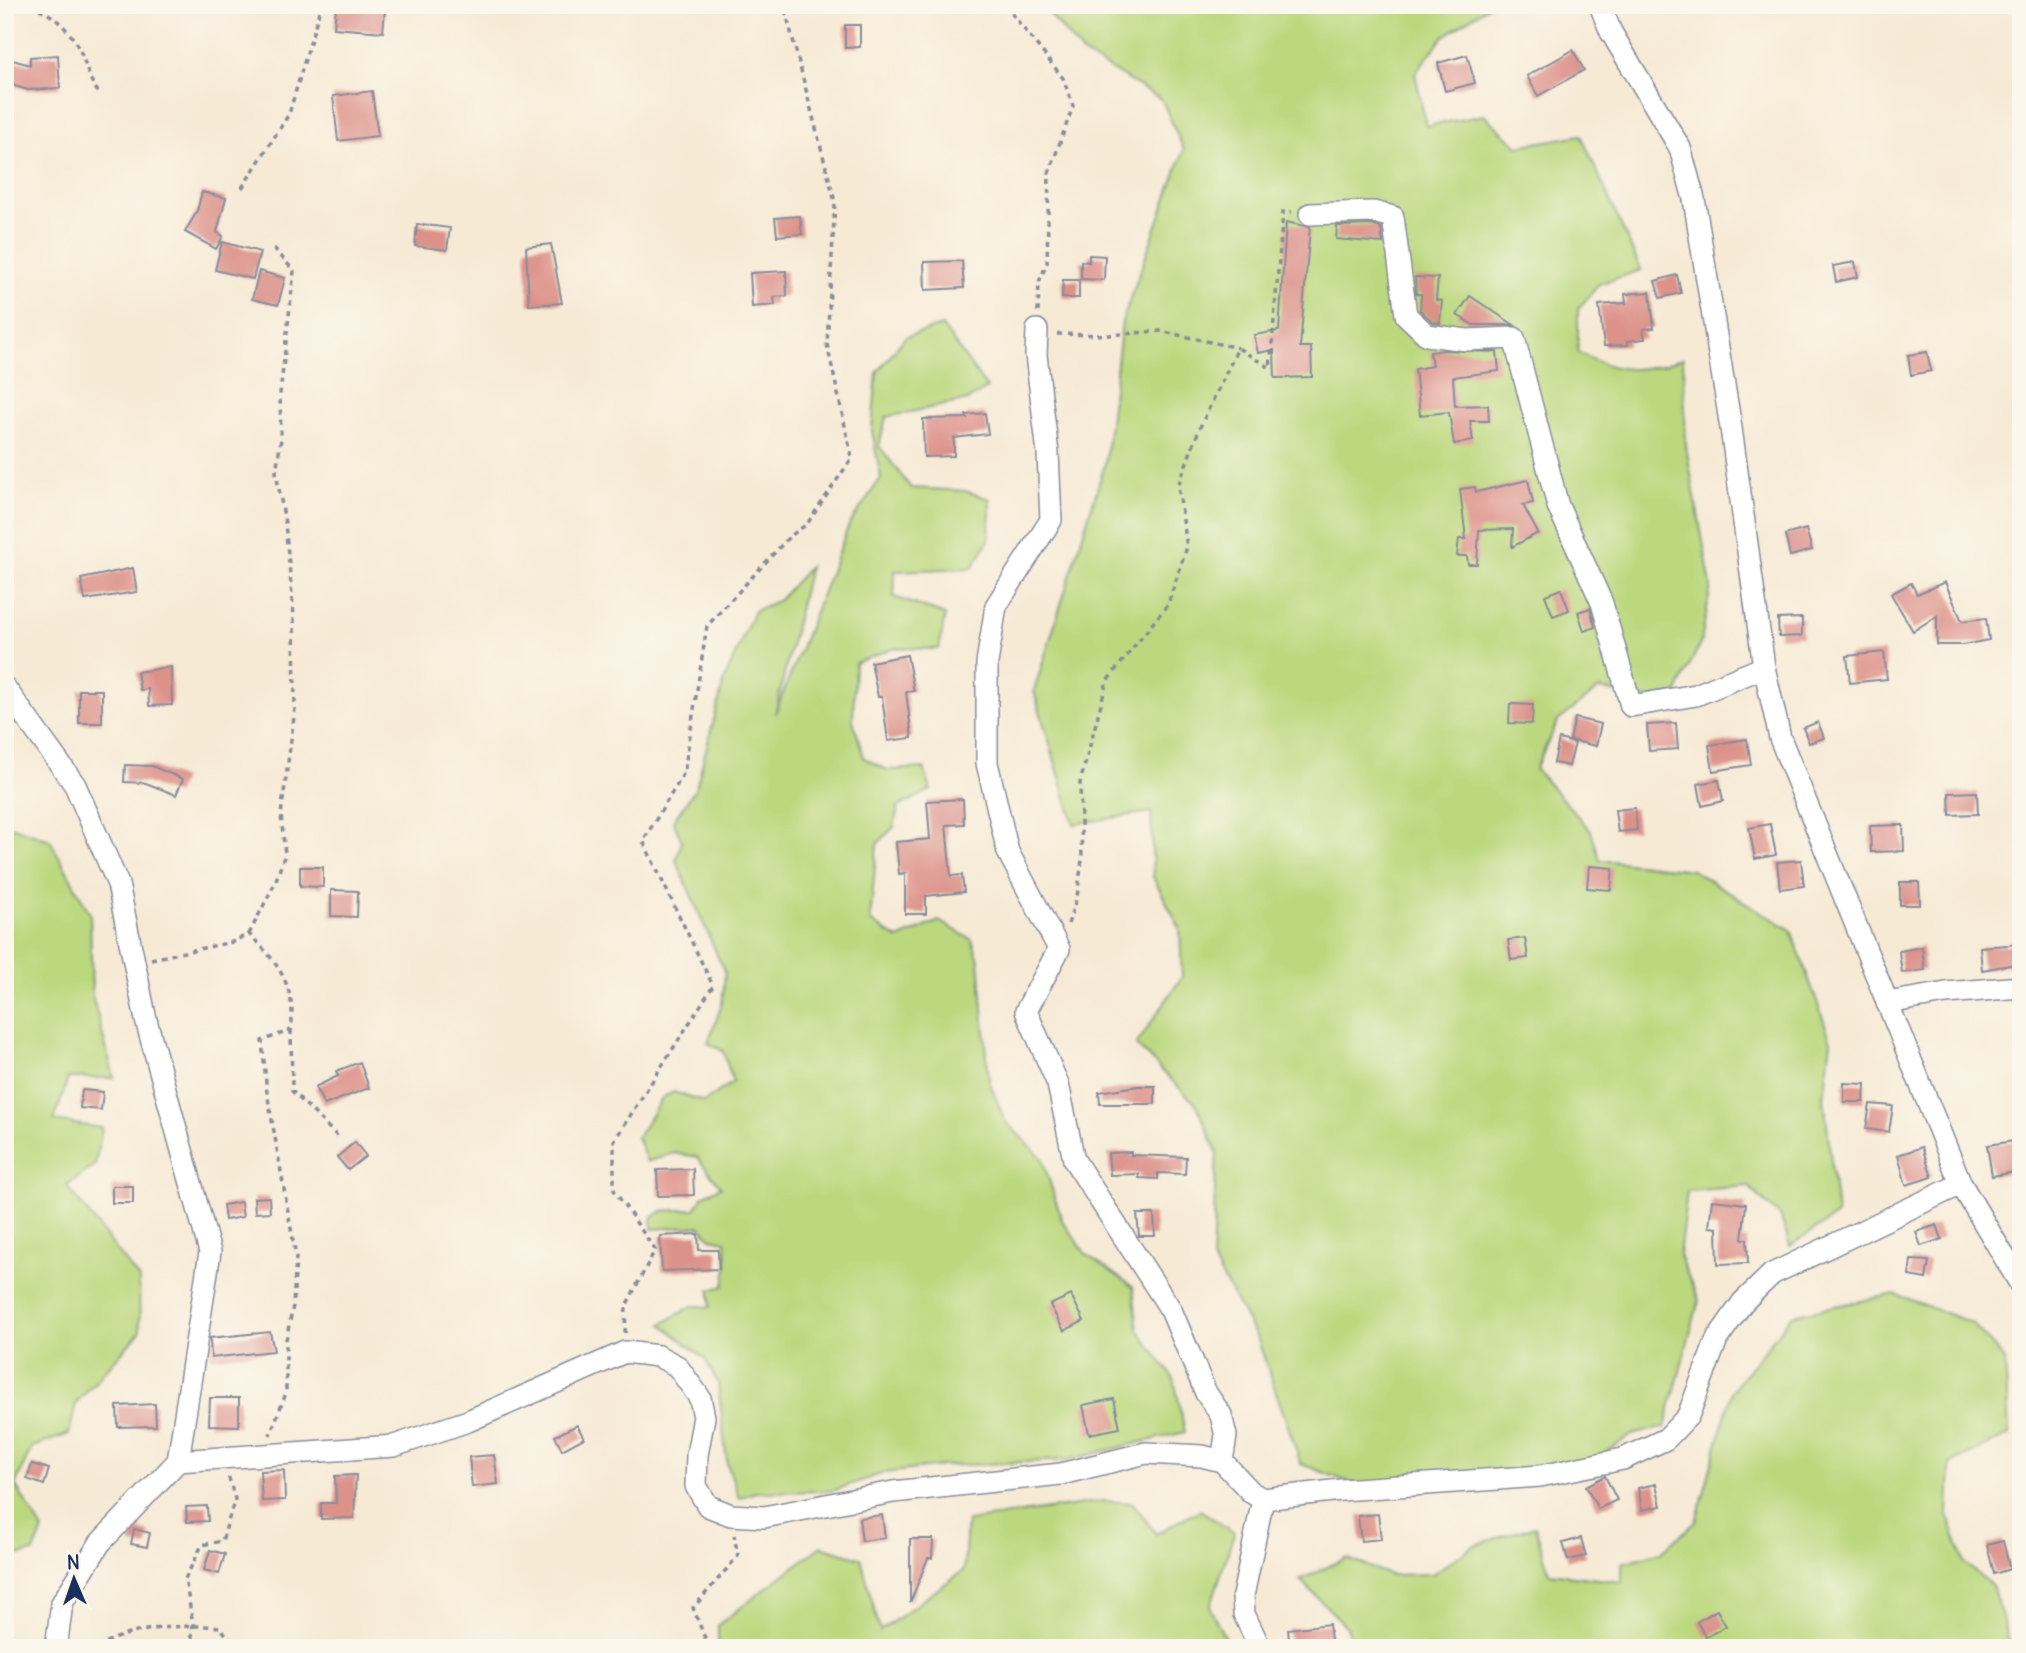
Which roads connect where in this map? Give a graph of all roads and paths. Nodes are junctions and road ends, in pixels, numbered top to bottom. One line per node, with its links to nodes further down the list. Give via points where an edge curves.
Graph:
1 (30, 5): 6 (path, via 49,11 59,22 80,50)
2 (321, 5): 7 (path, via 289,114)
3 (784, 5): 23 (path, via 835,202 827,344 852,458 807,524 789,537 706,626 684,773 643,841 713,986 614,1140 614,1190 655,1250 626,1306)
4 (1005, 5): 10 (path, via 1063,78 1073,106 1049,173 1047,263 1039,282)
5 (1600, 5): 12 (street, via 1611,32 1680,148 1694,199)
6 (99, 93)
7 (242, 188)
8 (1310, 214): 11 (path, via 1283,212 1270,368); 12 (street, via 1373,212 1393,217 1406,315 1427,335 1467,340 1514,338 1558,506 1602,603 1631,706 1696,695)
9 (273, 247): 14 (path, via 294,271 276,472 294,616 295,709 281,815 285,854)
10 (1037, 330): 11 (path, via 1063,335 1160,331); 15 (street, via 1051,520 996,606 987,663 987,763 1008,852)
11 (1238, 348): 15 (path, via 1200,426 1178,486 1187,547 1168,604 1108,681 1080,783 1082,860 1077,897)
12 (1764, 667): 18 (street, via 1780,738)
13 (5, 688): 16 (street, via 75,785 118,884)
14 (249, 934): 16 (path, via 232,942); 19 (path, via 283,975 294,1007)
15 (1059, 949): 27 (street, via 1026,1011 1058,1084 1074,1160 1171,1310 1206,1393 1221,1415 1226,1436)
16 (136, 962): 26 (street, via 146,1020 209,1252)
17 (2021, 987): 18 (street)
18 (1888, 1003): 21 (street)
19 (291, 1030): 20 (path, via 292,1091); 24 (path, via 262,1041 296,1257 286,1340 286,1393 273,1431)
20 (339, 1138)
21 (1961, 1184): 22 (street); 28 (street, via 1772,1274 1743,1302 1717,1339 1688,1416 1666,1439 1623,1458 1540,1476)
22 (2021, 1286)
23 (625, 1352): 24 (street, via 468,1421 394,1446); 29 (street, via 658,1356 677,1366 700,1398 704,1417 696,1455 696,1486 708,1506)
24 (254, 1454): 25 (street)
25 (221, 1457): 26 (street); 30 (path, via 236,1499 222,1541 202,1545 185,1579)
26 (178, 1461): 31 (street, via 100,1543 62,1603)
27 (1223, 1461): 28 (street); 29 (street, via 1146,1453 1061,1475 893,1492 764,1517)
28 (1263, 1499): 36 (street, via 1243,1596 1244,1614)
29 (731, 1515): 35 (path, via 738,1556 693,1608)
30 (192, 1624): 32 (path, via 110,1638); 33 (path); 34 (path, via 220,1627)
31 (56, 1648)
32 (98, 1648)
33 (191, 1648)
34 (237, 1648)
35 (709, 1648)
36 (1260, 1648)

